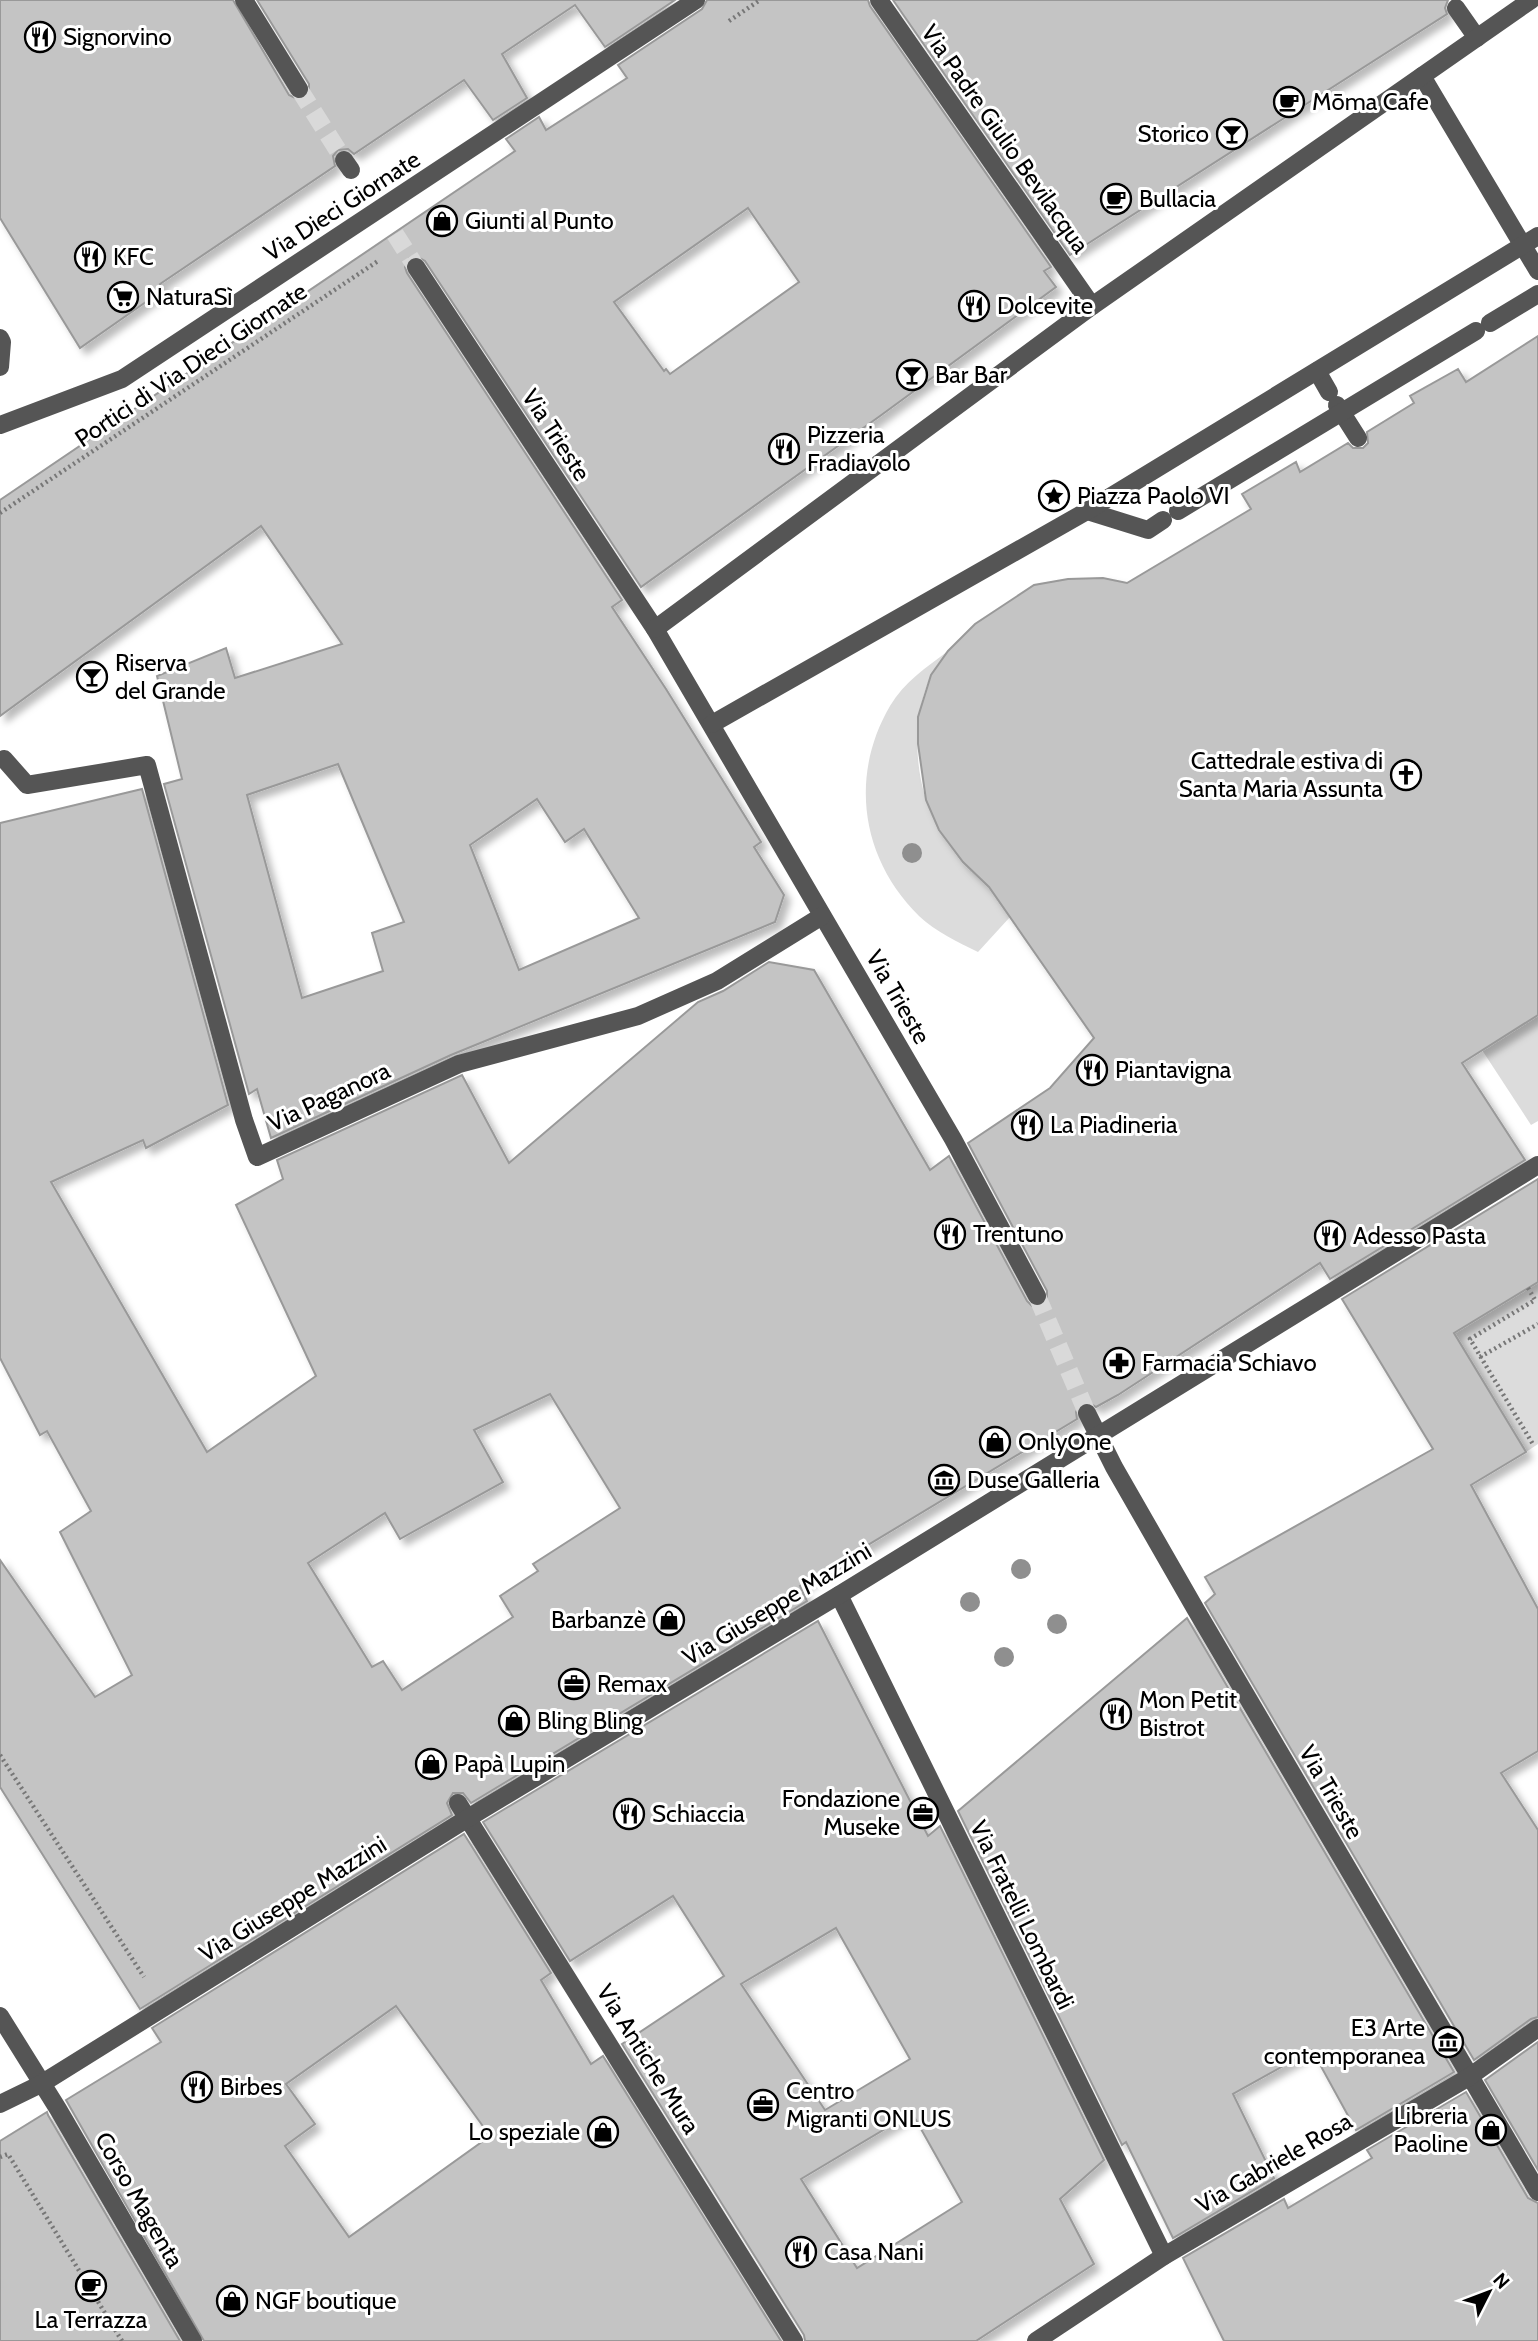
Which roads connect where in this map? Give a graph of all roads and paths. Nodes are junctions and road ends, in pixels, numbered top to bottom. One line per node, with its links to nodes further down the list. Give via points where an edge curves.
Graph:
1 (244, 0): 8 (street)
2 (696, 0): 19 (street, Via Dieci Giornate, via 122,379)
3 (879, 0): 14 (street, Via Padre Giulio Bevilacqua)
4 (1531, 0): 6 (street)
5 (1456, 8): 6 (street)
6 (1477, 38): 7 (street)
7 (1422, 76): 9 (street); 14 (street)
8 (299, 89)
9 (1531, 241): 12 (street); 17 (street)
10 (380, 259): 22 (path, Portici di Via Dieci Giornate)
11 (416, 267): 23 (street, Via Trieste)
12 (1538, 271)
13 (1538, 294): 18 (street)
14 (1092, 306): 23 (street)
15 (1, 340): 16 (street)
16 (0, 368)
17 (1317, 371): 18 (street); 21 (street)
18 (1336, 403): 20 (street); 21 (street, via 1148,530)
19 (0, 425)
20 (1358, 438)
21 (1087, 512): 24 (street)
22 (0, 513)
23 (655, 629): 24 (street)
24 (712, 724): 26 (street, Via Trieste)
25 (4, 759): 26 (street, Via Paganora, via 27,785 147,765 257,1157 459,1064 638,1016 717,981)
26 (822, 916): 29 (street, Via Trieste, via 953,1139)
27 (1538, 1165): 33 (street, Via Giuseppe Mazzini)
28 (1528, 1288): 31 (path, via 1535,1300 1470,1339)
29 (1037, 1296)
30 (1538, 1324): 31 (path)
31 (1480, 1357): 34 (path)
32 (1087, 1413): 33 (street, Via Trieste)
33 (1097, 1436): 35 (street, Via Giuseppe Mazzini); 42 (street, Via Trieste)
34 (1534, 1447)
35 (839, 1595): 38 (street, Via Giuseppe Mazzini); 49 (street, Via Fratelli Lombardi)
36 (0, 1755): 39 (path)
37 (458, 1802): 38 (street, Via Antiche Mura)
38 (468, 1818): 43 (street, Via Giuseppe Mazzini); 52 (street, Via Antiche Mura)
39 (151, 1987)
40 (0, 2016): 43 (street, Corso Magenta)
41 (1538, 2028): 42 (street, Via Gabriele Rosa)
42 (1469, 2077): 48 (street, Via Trieste); 49 (street, Via Gabriele Rosa)
43 (41, 2084): 44 (street, Via Giuseppe Mazzini); 51 (street, Corso Magenta)
44 (0, 2104)
45 (4, 2146): 46 (path)
46 (8, 2154): 47 (path); 50 (path)
47 (0, 2157)
48 (1538, 2192)
49 (1164, 2256): 53 (street, Via Gabriele Rosa)
50 (122, 2341)
51 (193, 2341)
52 (794, 2341)
53 (1037, 2341)

